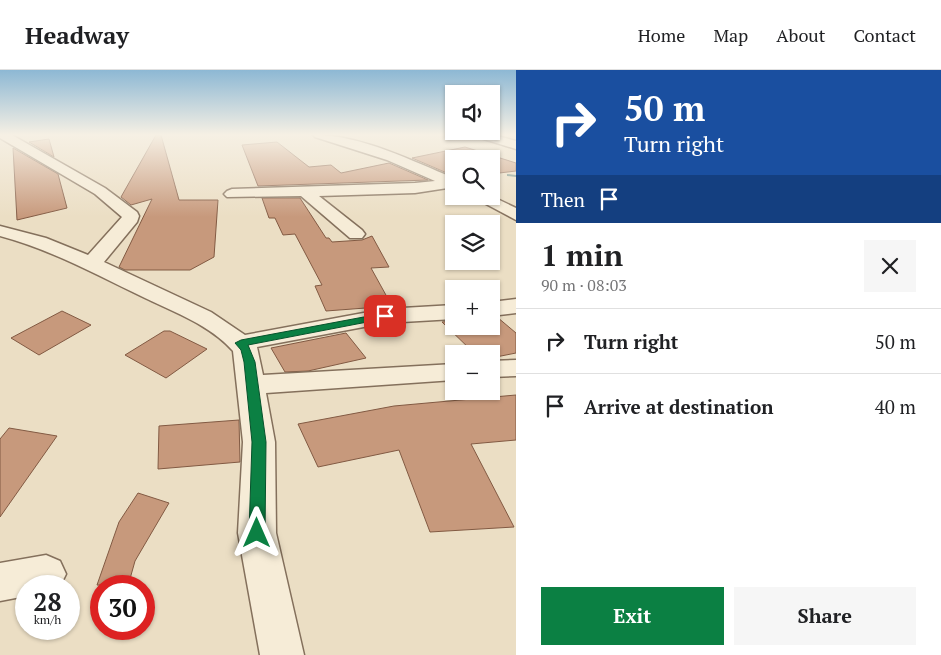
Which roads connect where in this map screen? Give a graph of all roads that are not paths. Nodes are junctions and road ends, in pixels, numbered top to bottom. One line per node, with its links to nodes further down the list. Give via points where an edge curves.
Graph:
1 (53, 162): 11 (street, via 100,191 131,216)
2 (404, 162): 3 (street)
3 (445, 180)
4 (445, 184): 5 (street)
5 (305, 192): 6 (street); 10 (street)
6 (232, 194)
7 (497, 205): 8 (street)
8 (516, 215)
9 (0, 231): 11 (street, via 40,242)
10 (356, 234)
11 (91, 264): 15 (street, via 216,324)
12 (516, 306): 13 (street)
13 (500, 308)
14 (445, 313): 15 (street, via 385,316)
15 (241, 343): 19 (street, via 246,350)
16 (516, 368): 17 (street)
17 (500, 369)
18 (445, 373): 19 (street)
19 (252, 385): 22 (street, via 259,442 257,533)
20 (46, 574): 21 (street)
21 (0, 582)
22 (282, 655)

